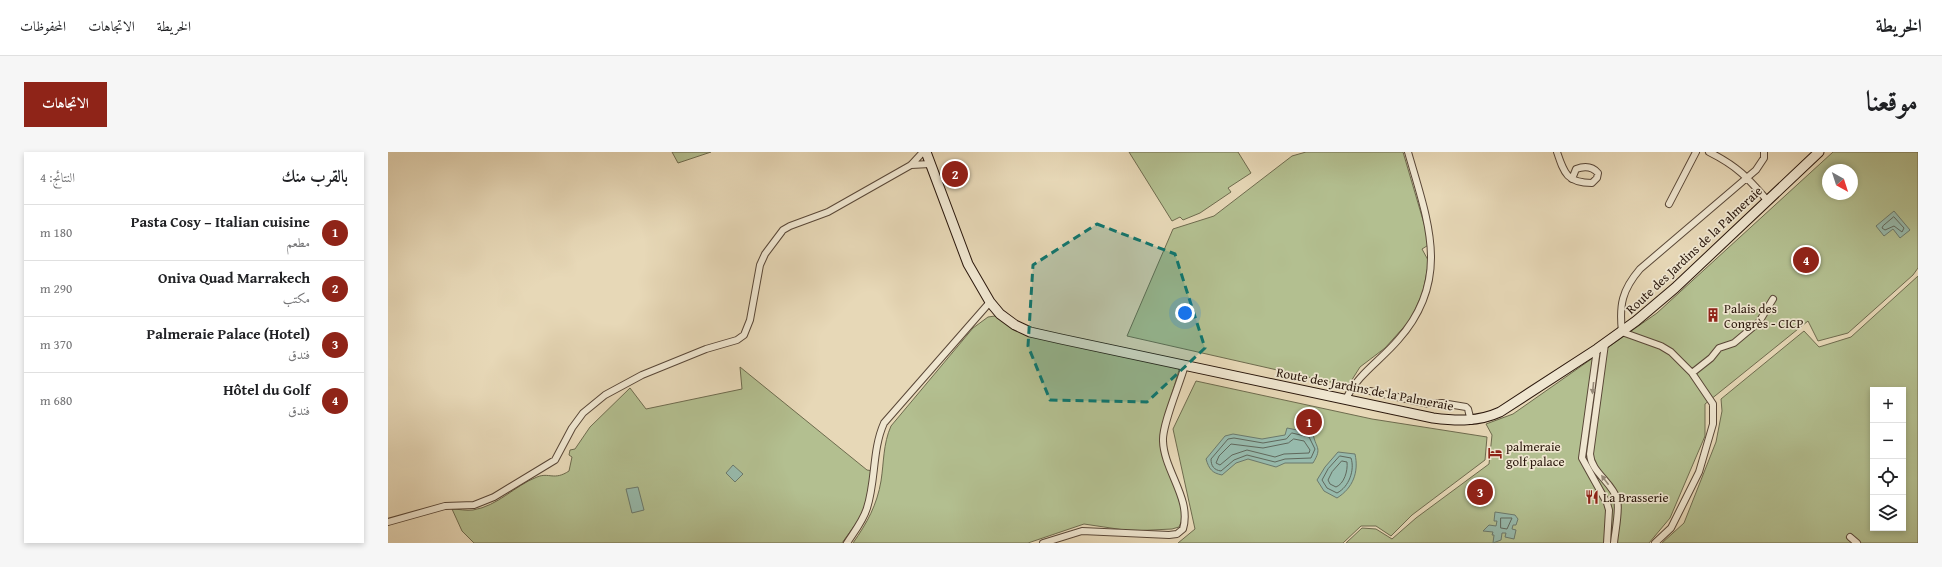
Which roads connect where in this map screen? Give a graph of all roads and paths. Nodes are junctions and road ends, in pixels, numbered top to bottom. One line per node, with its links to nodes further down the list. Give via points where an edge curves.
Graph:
1 (925, 152): 8 (street, Route des Jardins de la Palmeraie); 9 (street)
2 (1410, 152): 21 (street, via 1431,244 1427,291 1423,304 1403,334 1366,371)
3 (1557, 152): 11 (street, via 1564,172)
4 (1696, 152): 13 (street)
5 (1709, 152): 10 (street, via 1729,162)
6 (1764, 152): 10 (street, via 1761,164)
7 (1818, 152): 12 (street, Route des Jardins de la Palmeraie)
8 (930, 164): 9 (street); 15 (street, Route des Jardins de la Palmeraie, via 968,264)
9 (911, 165): 24 (street, via 828,212 783,230 764,254 748,329 741,338 642,375 605,395 583,413 555,460 494,497 474,505 445,506)
10 (1747, 177): 12 (street); 16 (street, via 1632,279 1622,299)
11 (1572, 179)
12 (1767, 200): 16 (street, Route des Jardins de la Palmeraie, via 1675,288)
13 (1669, 204)
14 (1773, 299): 19 (street, via 1759,322 1734,343 1719,348)
15 (990, 302): 18 (street, Route des Jardins de la Palmeraie, via 1015,326 1030,332); 26 (street, via 884,423 876,445 875,467 867,508)
16 (1622, 332): 17 (street, Route des Jardins de la Palmeraie); 19 (street, via 1661,346 1671,352)
17 (1601, 347): 22 (street, one-way to 22); 22 (street); 23 (street, Route des Jardins de la Palmeraie, via 1500,412)
18 (1186, 365): 21 (street, Route des Jardins de la Palmeraie); 27 (street, via 1165,425 1163,442 1185,513 1183,529 1178,534 1169,535 1082,531)
19 (1692, 373): 30 (street, via 1713,404 1713,424 1695,482 1671,528)
20 (1370, 392): 23 (street, via 1428,404 1442,403 1466,407)
21 (1346, 399): 23 (street, Route des Jardins de la Palmeraie, via 1433,418)
22 (1592, 419): 28 (street, via 1582,458 1607,503); 29 (street, one-way to 22, via 1617,501 1590,458)
23 (1471, 421)
24 (388, 522)
25 (1850, 537): 31 (street)
26 (847, 543)
27 (1043, 543)
28 (1607, 543)
29 (1614, 543)
30 (1655, 543)
31 (1857, 543)

